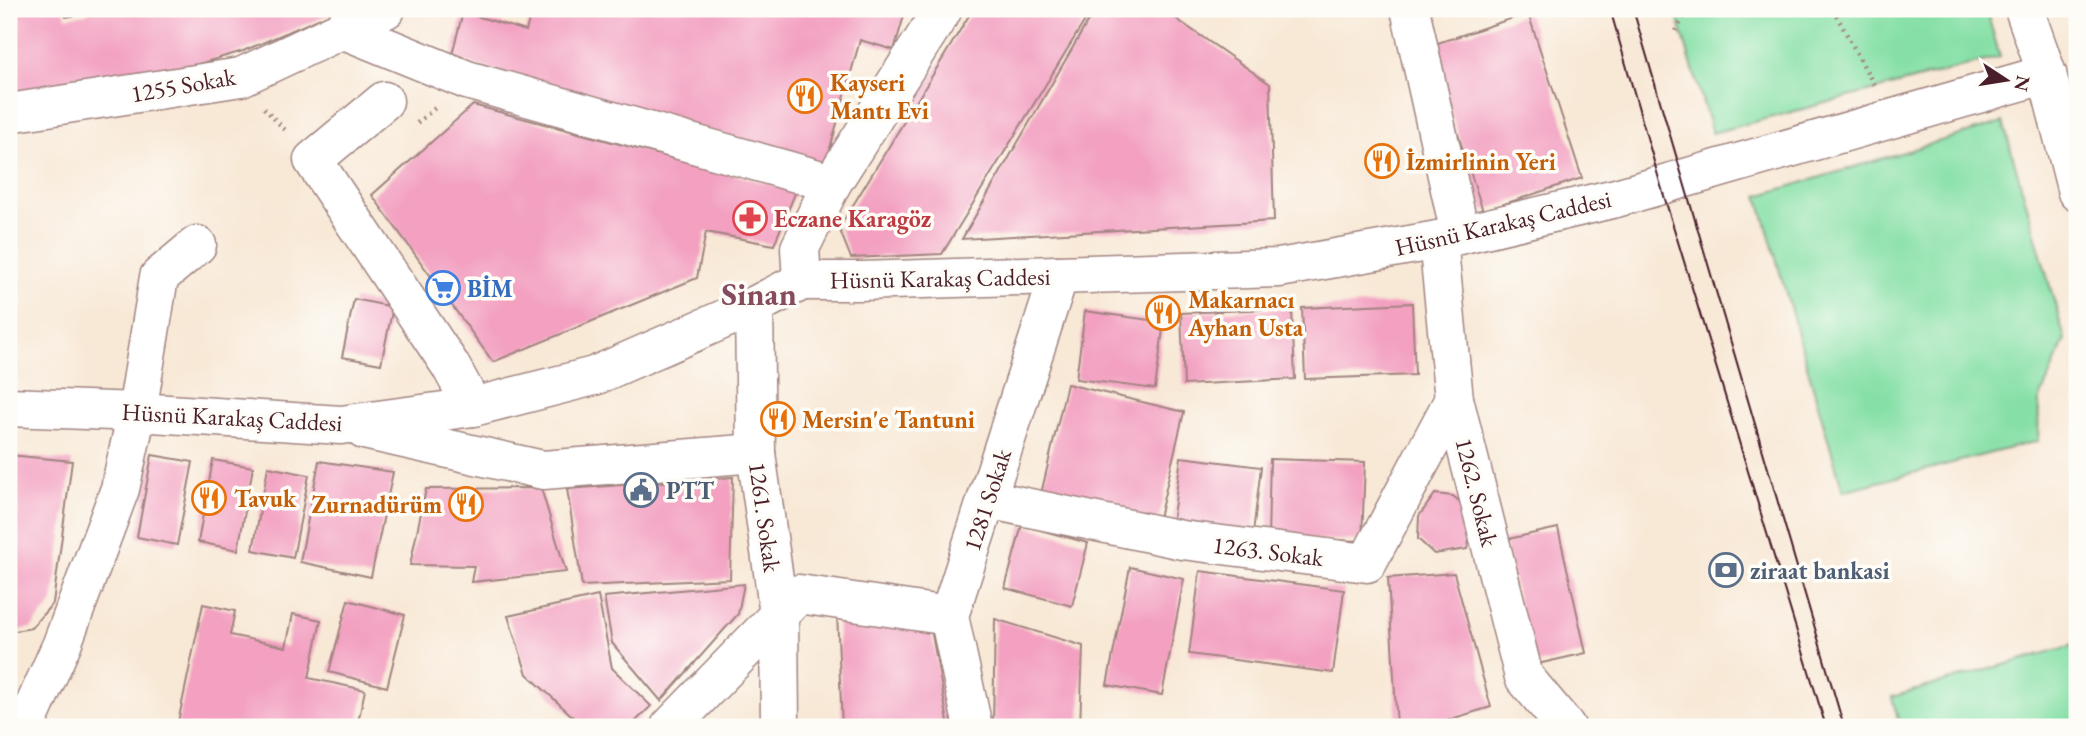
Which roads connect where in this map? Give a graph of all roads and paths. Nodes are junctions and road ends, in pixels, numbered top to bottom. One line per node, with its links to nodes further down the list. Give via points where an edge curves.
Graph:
1 (384, 9): 7 (street, 1255 Sokak)
2 (943, 9): 15 (street)
3 (1410, 9): 17 (street, 1262. Sokak)
4 (1688, 9): 8 (path)
5 (1833, 9): 10 (path)
6 (2024, 9): 9 (street)
7 (342, 29): 13 (street, 1255 Sokak, via 241,77); 15 (street, via 467,80)
8 (1675, 32)
9 (2047, 75): 16 (street); 17 (street, Hüsnü Karakaş Caddesi, via 1638,192)
10 (1878, 93)
11 (384, 101): 14 (street)
12 (259, 102): 14 (path)
13 (9, 113)
14 (313, 160): 24 (street, via 450,365)
15 (832, 183): 20 (street, via 800,248)
16 (2077, 192)
17 (1449, 237): 19 (street, Hüsnü Karakaş Caddesi, via 1279,268); 22 (street, 1262. Sokak)
18 (197, 245): 25 (street, via 159,277)
19 (1059, 275): 20 (street, Hüsnü Karakaş Caddesi); 28 (street, 1281 Sokak)
20 (802, 281): 21 (street, Hüsnü Karakaş Caddesi)
21 (754, 306): 24 (street, Hüsnü Karakaş Caddesi, via 594,376); 27 (street, 1261. Sokak)
22 (1454, 399): 28 (street, 1263. Sokak, via 1367,563 1182,540); 35 (street, 1262. Sokak, via 1524,677)
23 (9, 407): 25 (street, Hüsnü Karakaş Caddesi)
24 (473, 407): 26 (street, Hüsnü Karakaş Caddesi)
25 (137, 412): 26 (street, Hüsnü Karakaş Caddesi); 31 (street, via 120,489 62,644)
26 (341, 425): 27 (street, via 543,470)
27 (756, 453): 29 (street, 1261. Sokak)
28 (987, 499): 30 (street, 1281 Sokak)
29 (779, 614): 30 (street, via 799,594); 32 (street); 33 (street, 1261. Sokak)
30 (949, 616): 34 (street)
31 (25, 727)
32 (670, 727)
33 (780, 727)
34 (973, 727)
35 (1566, 727)

